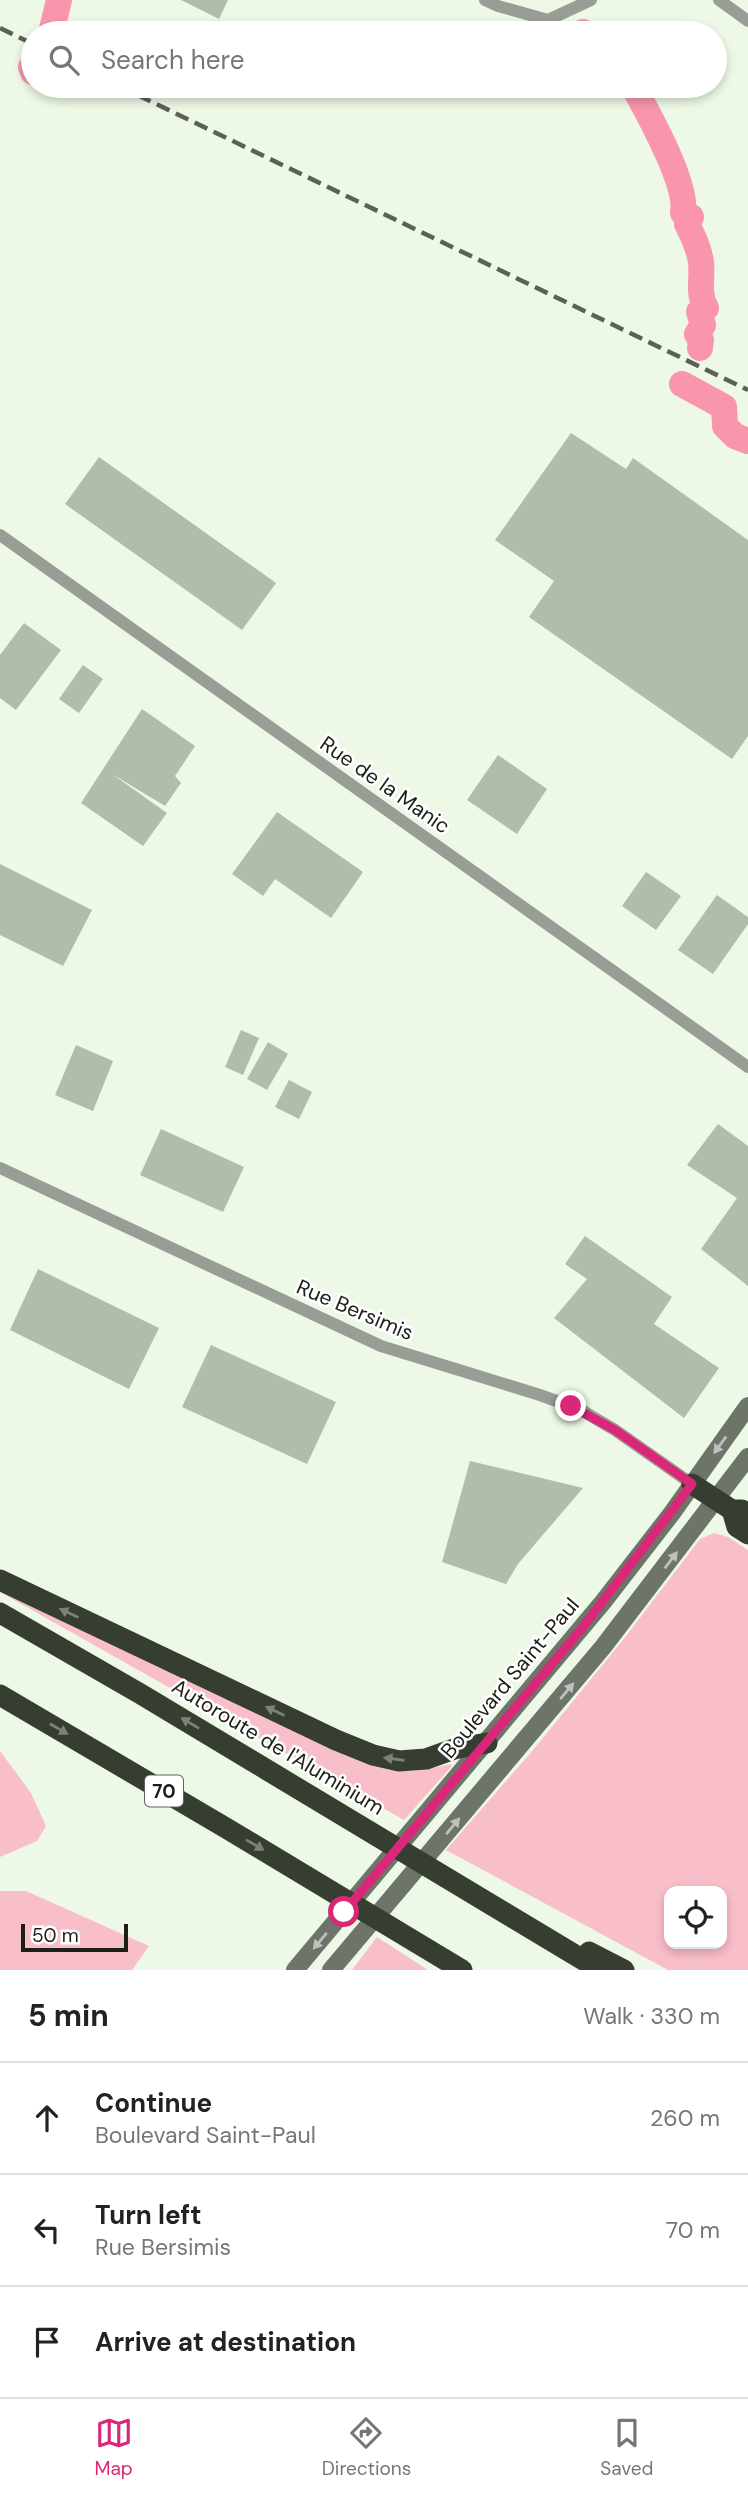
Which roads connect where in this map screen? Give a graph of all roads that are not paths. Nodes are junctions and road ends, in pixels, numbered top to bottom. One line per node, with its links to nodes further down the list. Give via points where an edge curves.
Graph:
1 (485, 0): 2 (street, via 548,20)
2 (591, 0)
3 (719, 0): 4 (street)
4 (748, 21)
5 (0, 535): 6 (street, Rue de la Manic)
6 (748, 1067)
7 (0, 1168): 10 (street, Rue Bersimis, via 381,1346 581,1410)
8 (748, 1406): 10 (main road, Boulevard Saint-Paul, one-way to 10)
9 (748, 1458): 11 (main road)
10 (692, 1484): 11 (highway); 16 (main road, Boulevard Saint-Paul)
11 (732, 1509): 12 (highway, via 737,1527); 19 (main road, one-way to 11, via 603,1647)
12 (748, 1534)
13 (0, 1580): 16 (highway, one-way to 13, via 416,1760 373,1755)
14 (0, 1614): 17 (highway, Autoroute de l'Aluminium, one-way to 14)
15 (0, 1695): 20 (highway, 70, one-way to 20)
16 (487, 1743): 18 (main road, Boulevard Saint-Paul, one-way to 18)
17 (481, 1898): 21 (highway, Autoroute de l'Aluminium); 22 (highway)
18 (295, 1970)
19 (331, 1970)
20 (462, 1970)
21 (600, 1970)
22 (624, 1970)

